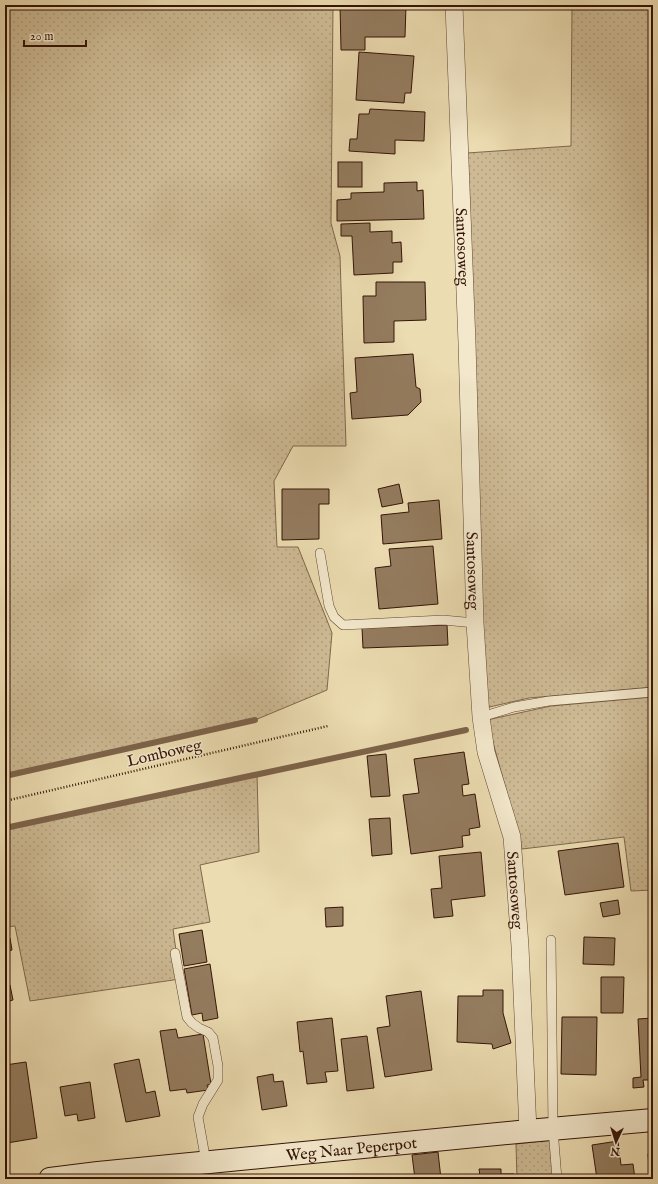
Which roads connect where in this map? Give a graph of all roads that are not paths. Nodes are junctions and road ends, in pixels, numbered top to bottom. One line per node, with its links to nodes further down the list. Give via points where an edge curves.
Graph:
1 (454, 5): 3 (street, Santosoweg)
2 (320, 552): 3 (lane, via 329,606 334,617 343,625 443,620)
3 (475, 623): 5 (street, Santosoweg)
4 (653, 692): 5 (lane, via 549,701 514,707)
5 (481, 717): 10 (street, Santosoweg, via 486,752 512,837 520,946)
6 (551, 940): 9 (lane)
7 (175, 953): 11 (lane, via 187,1017 213,1038 218,1066 218,1080 198,1117)
8 (653, 1120): 9 (street, Weg Naar Peperpot)
9 (553, 1129): 10 (street, Weg Naar Peperpot); 13 (lane)
10 (528, 1131): 11 (street, Weg Naar Peperpot)
11 (206, 1162): 12 (street, Weg Naar Peperpot)
12 (50, 1179)
13 (556, 1179)

